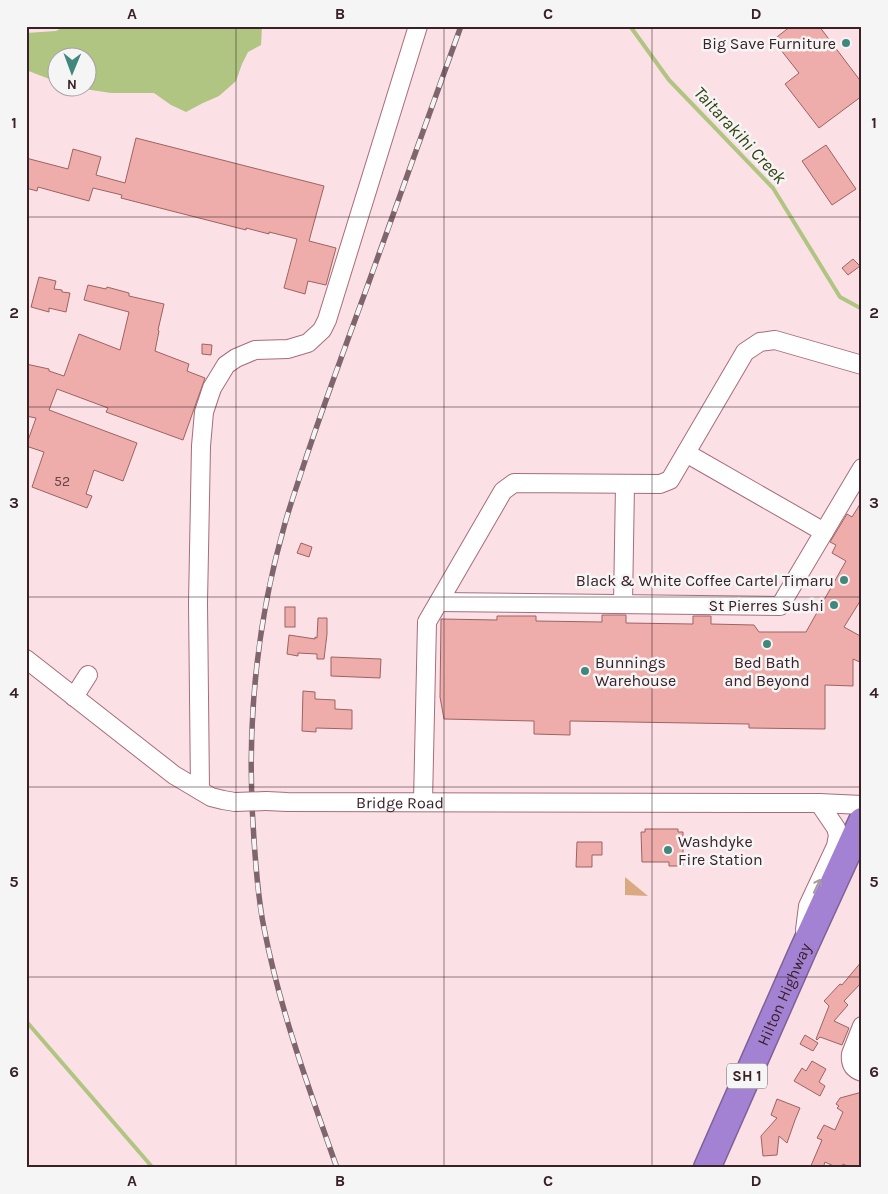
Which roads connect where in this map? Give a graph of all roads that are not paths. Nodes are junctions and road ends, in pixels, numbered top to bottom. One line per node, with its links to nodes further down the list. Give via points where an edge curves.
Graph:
1 (418, 26): 12 (street, via 328,320 308,344 288,349 255,350 226,365 205,407 201,446 198,603)
2 (862, 366): 3 (street, via 775,340 760,342 745,352)
3 (686, 453): 5 (street, via 670,480 660,484); 6 (street)
4 (862, 468): 6 (street)
5 (625, 484): 7 (street, via 514,483 504,491); 8 (street)
6 (824, 532): 8 (street, via 780,606)
7 (439, 602): 8 (street); 13 (street, via 427,622)
8 (623, 604)
9 (26, 660): 11 (street, Bridge Road)
10 (88, 675): 11 (street)
11 (74, 697): 12 (street, Bridge Road, via 174,775)
12 (200, 790): 13 (street, Bridge Road, bridge, via 211,797 235,802)
13 (423, 802): 14 (street, Bridge Road)
14 (819, 802): 15 (street, Bridge Road); 17 (street, one-way to 14, via 808,906 838,835)
15 (862, 804)
16 (862, 821): 17 (highway, Hilton Highway / SH 1)
17 (803, 950): 20 (highway, Hilton Highway / SH 1)
18 (862, 1026): 19 (street, via 850,1059 854,1068)
19 (862, 1072)
20 (707, 1168)

